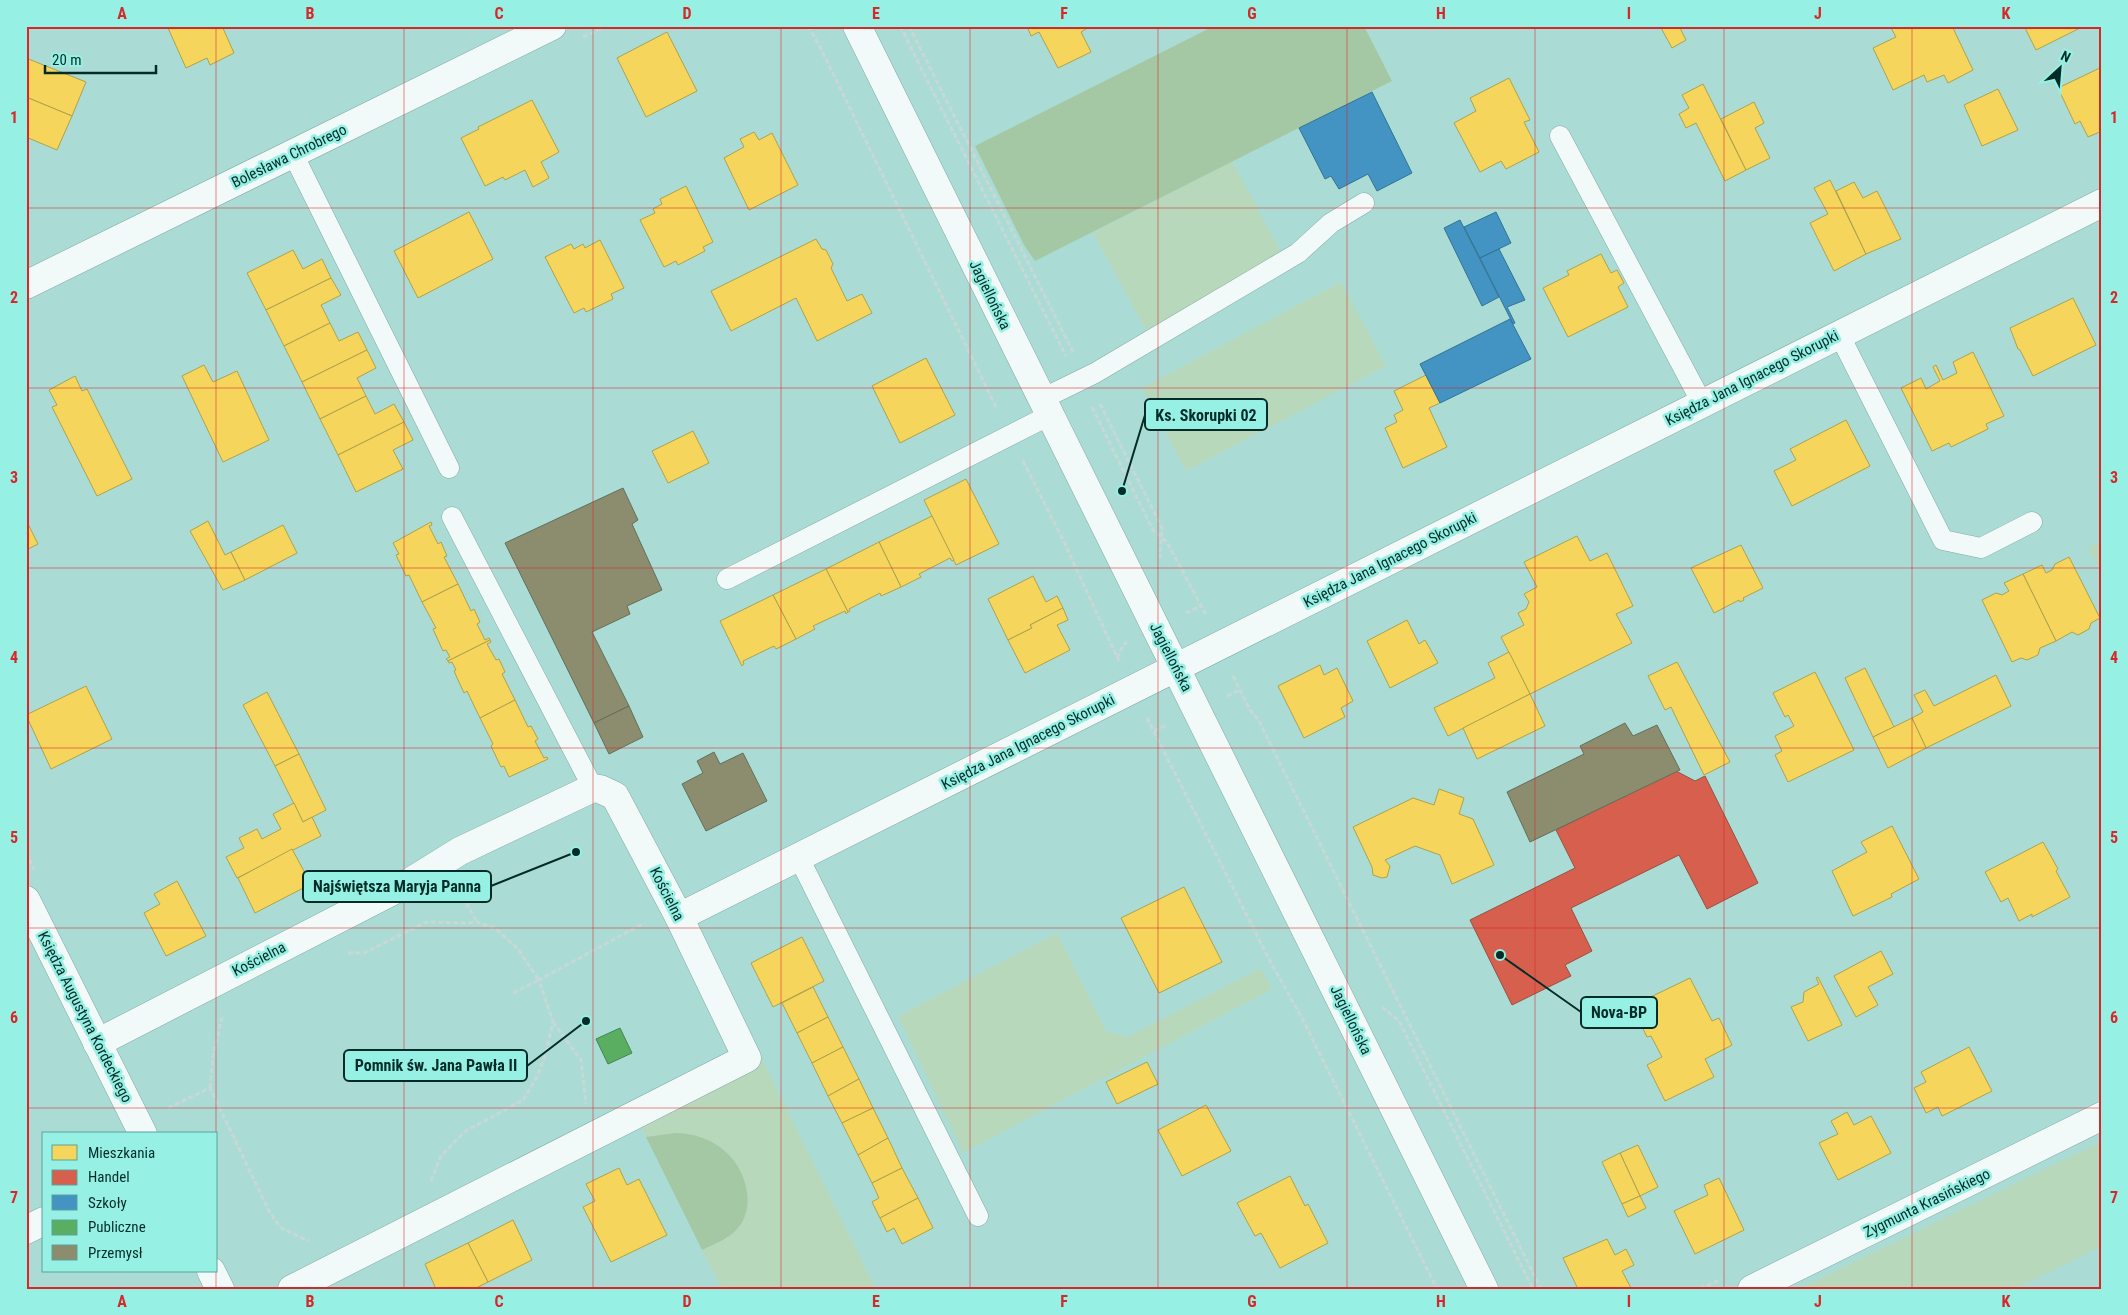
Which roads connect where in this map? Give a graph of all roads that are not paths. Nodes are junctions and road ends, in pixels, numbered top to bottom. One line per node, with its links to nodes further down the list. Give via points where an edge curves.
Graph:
1 (552, 26): 4 (street, Bolesława Chrobrego)
2 (857, 26): 10 (street, Jagiellońska)
3 (1560, 136): 9 (lane)
4 (293, 154): 7 (street, Bolesława Chrobrego); 11 (lane)
5 (2102, 202): 8 (street, Księdza Jana Ignacego Skorupki)
6 (1364, 203): 10 (lane, via 1331,223 1298,253 1080,380)
7 (26, 285)
8 (1839, 334): 9 (street, Księdza Jana Ignacego Skorupki); 13 (lane, via 1943,540 1981,548)
9 (1702, 403): 15 (street, Księdza Jana Ignacego Skorupki)
10 (1046, 407): 14 (lane, via 1010,435); 15 (street, Jagiellońska)
11 (448, 468)
12 (452, 517): 16 (lane)
13 (2032, 522)
14 (727, 578)
15 (1176, 667): 17 (street, Księdza Jana Ignacego Skorupki); 29 (street, Jagiellońska)
16 (593, 788): 19 (street, Kościelna, via 607,791 620,802); 20 (street, Kościelna, via 460,851 410,882)
17 (799, 858): 19 (street, Księdza Jana Ignacego Skorupki); 23 (lane)
18 (26, 900): 20 (street, Księdza Augustyna Kordeckiego)
19 (676, 912): 28 (street, Kościelna, via 747,1058)
20 (97, 1042): 22 (street, Księdza Augustyna Kordeckiego)
21 (2102, 1116): 30 (street, Zygmunta Krasińskiego)
22 (140, 1128)
23 (978, 1216)
24 (42, 1222): 25 (street)
25 (26, 1230)
26 (212, 1272): 27 (street)
27 (220, 1289)
28 (292, 1289)
29 (1484, 1289)
30 (1752, 1289)

